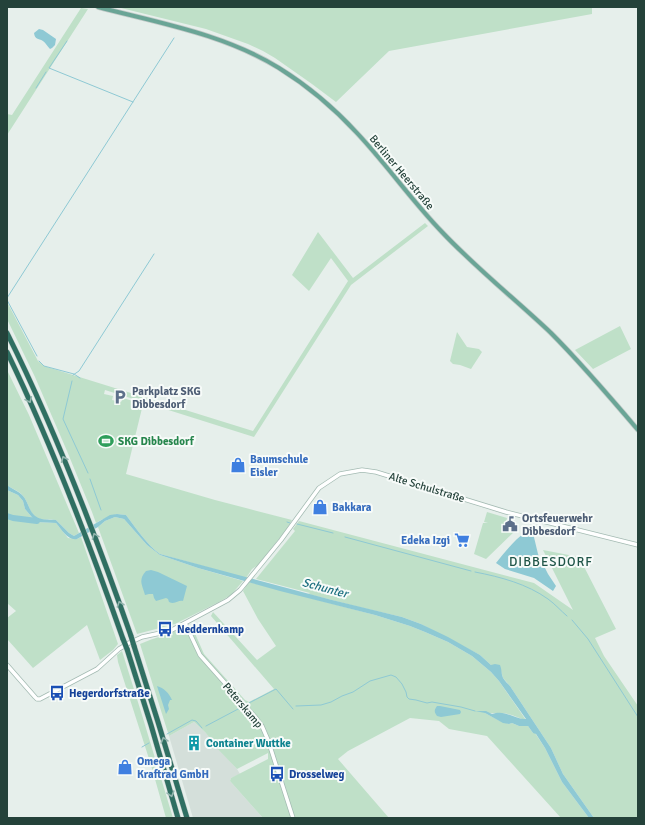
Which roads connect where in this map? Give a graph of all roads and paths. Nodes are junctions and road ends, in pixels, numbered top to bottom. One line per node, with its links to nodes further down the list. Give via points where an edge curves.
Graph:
1 (98, 7): 4 (main road, Berliner Heerstraße, via 230,44 278,67 307,87 358,133 456,247 566,348)
2 (7, 333): 9 (highway, one-way to 2, bridge, via 109,572 79,495)
3 (7, 352): 8 (highway, one-way to 8, bridge, via 74,505 101,576 151,725)
4 (638, 430)
5 (638, 546): 6 (street, Alte Schulstraße, via 506,512 362,470 340,474 319,488 292,526 236,594)
6 (186, 623): 7 (street, via 129,643 97,669 38,699); 10 (street, Peterskamp, via 200,655 262,726)
7 (7, 665)
8 (178, 818)
9 (187, 818)
10 (293, 818)

